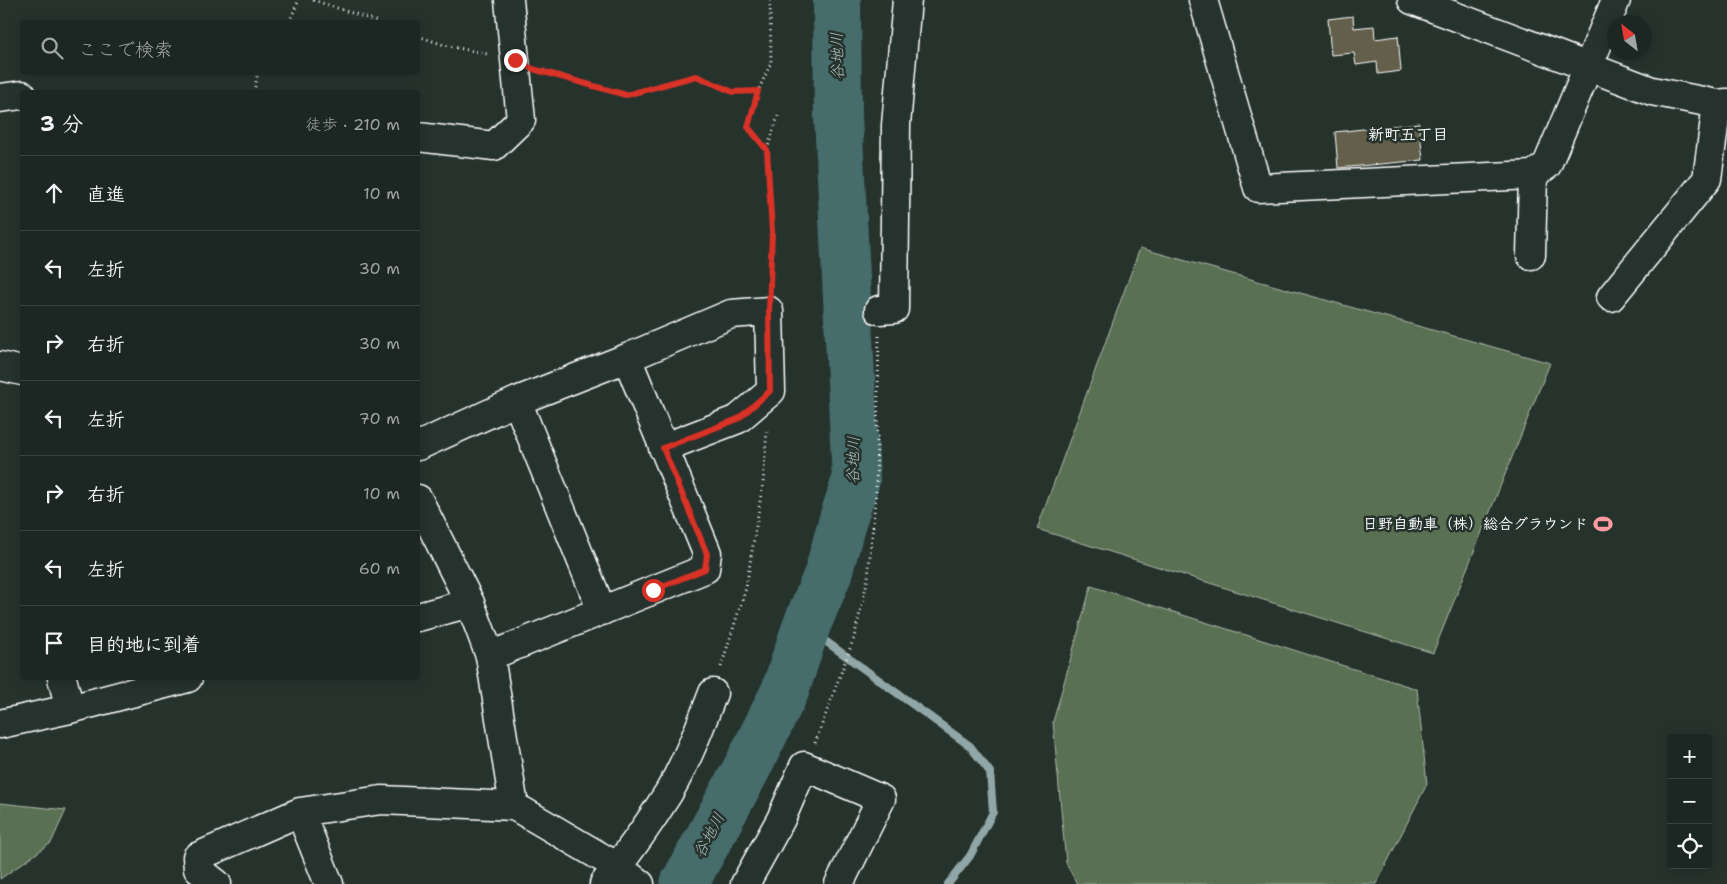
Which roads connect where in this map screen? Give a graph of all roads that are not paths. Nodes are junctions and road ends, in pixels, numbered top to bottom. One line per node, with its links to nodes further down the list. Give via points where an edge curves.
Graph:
1 (907, 0): 14 (street, via 896,124 894,309)
2 (1204, 0): 11 (street, via 1258,188)
3 (1412, 0): 6 (street)
4 (1616, 0): 6 (street)
5 (510, 10): 10 (street, via 521,120 494,146)
6 (1588, 68): 9 (street, via 1652,91); 11 (street, via 1547,165)
7 (20, 95): 8 (street)
8 (0, 98)
9 (1722, 104): 13 (street, via 1707,179)
10 (420, 137)
11 (1533, 174): 12 (street)
12 (1531, 255)
13 (1611, 298)
14 (879, 310)
15 (627, 358): 18 (street); 20 (street); 20 (street, via 731,314 769,311 770,391 738,419)
16 (0, 366): 17 (street)
17 (20, 371)
18 (517, 401): 19 (street); 23 (street)
19 (420, 445)
20 (663, 448): 23 (street, via 707,554 705,569)
21 (420, 503): 22 (street)
22 (470, 603): 24 (street); 25 (street)
23 (602, 611): 25 (street)
24 (420, 616)
25 (490, 656): 31 (street)
26 (63, 680): 29 (street)
27 (180, 680): 29 (street)
28 (713, 693): 33 (street, via 697,734)
29 (70, 709): 30 (street)
30 (0, 724)
31 (514, 806): 32 (street, via 381,800); 33 (street)
32 (300, 812): 34 (street, via 197,857 198,869); 35 (street)
33 (623, 878)
34 (216, 884)
35 (330, 884)
36 (746, 884): 37 (street, via 804,766 881,799)
37 (839, 884)

